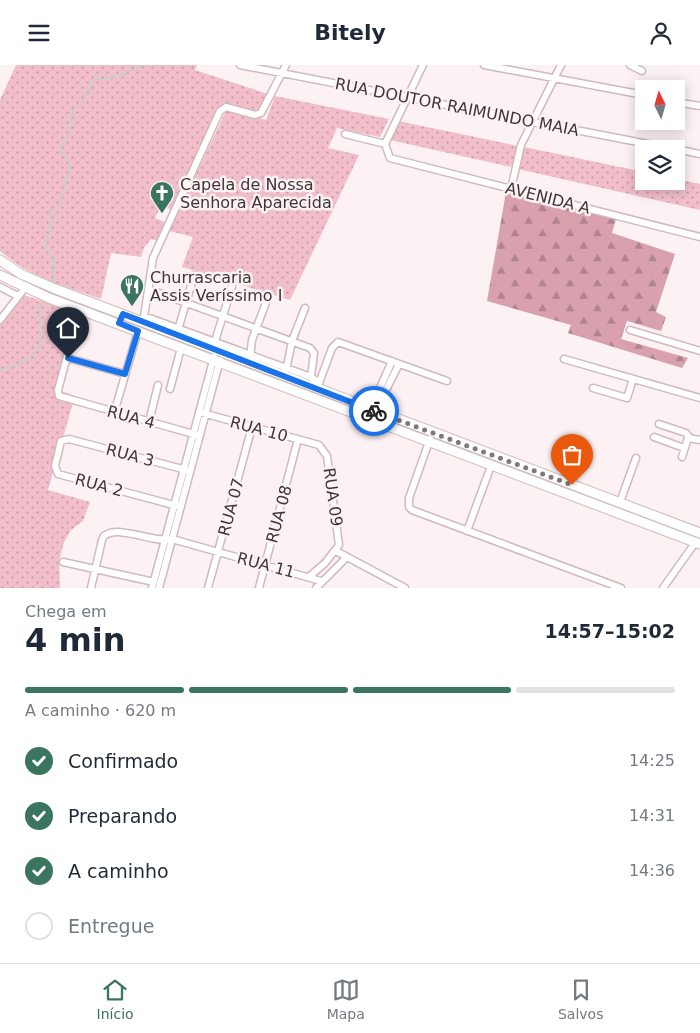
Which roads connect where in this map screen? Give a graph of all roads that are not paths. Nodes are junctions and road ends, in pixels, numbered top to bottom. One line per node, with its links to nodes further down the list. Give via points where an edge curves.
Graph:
1 (240, 65): 8 (street, RUA DOUTOR RAIMUNDO MAIA)
2 (286, 65): 8 (street)
3 (423, 65): 11 (street)
4 (484, 65): 9 (street)
5 (561, 65): 9 (street)
6 (630, 65): 7 (street)
7 (642, 71)
8 (281, 73): 11 (street, RUA DOUTOR RAIMUNDO MAIA); 28 (street, via 264,111 254,115 226,107 220,111 159,244)
9 (554, 77): 10 (street); 14 (street)
10 (635, 93)
11 (407, 97): 14 (street, RUA DOUTOR RAIMUNDO MAIA); 17 (street)
12 (685, 104): 13 (street)
13 (700, 106)
14 (532, 121): 16 (street, RUA DOUTOR RAIMUNDO MAIA); 20 (street, via 518,155)
15 (345, 134): 17 (street)
16 (635, 141)
17 (385, 144): 20 (street, AVENIDA A, via 388,155 395,159)
18 (685, 151): 19 (street, RUA DOUTOR RAIMUNDO MAIA)
19 (700, 154)
20 (511, 189): 21 (street, AVENIDA A)
21 (700, 237)
22 (0, 260): 34 (main road, via 35,281)
23 (0, 275): 27 (main road)
24 (194, 275): 31 (street)
25 (0, 287): 29 (street)
26 (232, 287): 35 (street)
27 (25, 289): 29 (street); 33 (main road)
28 (148, 289): 31 (street); 38 (street)
29 (18, 296): 36 (street)
30 (268, 297): 39 (street)
31 (185, 303): 35 (street); 41 (street)
32 (305, 308): 42 (street)
33 (80, 309): 37 (main road); 46 (street)
34 (119, 312): 37 (main road); 38 (main road)
35 (221, 316): 39 (street); 44 (street)
36 (0, 320)
37 (115, 322): 38 (main road)
38 (142, 323): 41 (main road); 43 (main road); 51 (street)
39 (256, 329): 42 (street); 48 (street)
40 (630, 330): 45 (street)
41 (178, 332): 44 (main road)
42 (292, 341): 52 (street); 53 (street, via 314,351)
43 (181, 348): 49 (main road); 61 (street)
44 (217, 349): 48 (main road); 48 (street); 49 (street)
45 (700, 351)
46 (68, 358): 51 (street); 65 (street, RUA 4, via 58,390 62,398)
47 (564, 359): 55 (street)
48 (250, 360): 52 (street); 54 (main road)
49 (216, 362): 54 (main road); 64 (street); 66 (street)
50 (396, 363): 56 (street); 58 (street, via 338,342 332,348); 63 (street)
51 (125, 374): 65 (street)
52 (286, 375): 53 (street); 54 (main road); 58 (main road); 59 (main road)
53 (311, 377): 58 (street)
54 (272, 378): 59 (main road)
55 (633, 379): 60 (street, via 626,398); 62 (street)
56 (447, 381)
57 (158, 385): 67 (street)
58 (318, 387): 63 (main road)
59 (285, 388): 77 (main road)
60 (593, 388)
61 (170, 389)
62 (700, 398)
63 (373, 411): 70 (main road)
64 (199, 412): 66 (street, RUA 10); 71 (street)
65 (114, 413): 67 (street, RUA 4)
66 (206, 414): 69 (street, RUA 10); 71 (street)
67 (149, 422): 71 (street, RUA 4)
68 (659, 424): 73 (street)
69 (252, 427): 75 (street, RUA 10); 98 (street, RUA 07)
70 (432, 433): 77 (street); 84 (main road)
71 (197, 435): 83 (street)
72 (654, 437): 79 (street)
73 (689, 437): 76 (street); 79 (street)
74 (69, 439): 83 (street, RUA 3); 87 (street, RUA 2, via 61,441 55,466 58,474)
75 (298, 439): 78 (street, RUA 10); 101 (street, RUA 08)
76 (700, 440)
77 (429, 442): 82 (main road); 92 (street, via 409,507)
78 (319, 445): 97 (street, RUA 09, via 327,457 339,538)
79 (684, 448): 80 (street)
80 (682, 457)
81 (636, 458): 86 (street)
82 (491, 466): 85 (main road); 92 (street)
83 (187, 471): 87 (street)
84 (544, 474): 85 (main road); 86 (main road)
85 (540, 485): 89 (main road)
86 (620, 502): 88 (main road)
87 (178, 506): 94 (street); 95 (street)
88 (646, 513): 89 (main road, via 649,520); 90 (main road)
89 (636, 521): 91 (main road)
90 (667, 521): 91 (main road, via 658,521); 93 (main road)
91 (658, 529): 96 (main road)
92 (467, 531): 111 (street)
93 (700, 533)
94 (172, 539): 95 (street, RUA 11); 98 (street, RUA 11); 107 (street)
95 (164, 541): 102 (street, via 111,532 102,540); 104 (street)
96 (697, 543): 112 (street)
97 (336, 551): 99 (street, RUA 09); 103 (street, RUA 09)
98 (218, 552): 101 (street, RUA 11); 108 (street, RUA 07)
99 (347, 557): 105 (street); 110 (street, RUA 09)
100 (63, 562): 102 (street)
101 (265, 565): 103 (street, RUA 11); 109 (street, RUA 08)
102 (95, 569): 104 (street); 106 (street)
103 (310, 577): 105 (street)
104 (153, 585)
105 (319, 586)
106 (90, 588)
107 (159, 588)
108 (208, 588)
109 (259, 588)
110 (405, 588)
111 (621, 588)
112 (663, 588)

